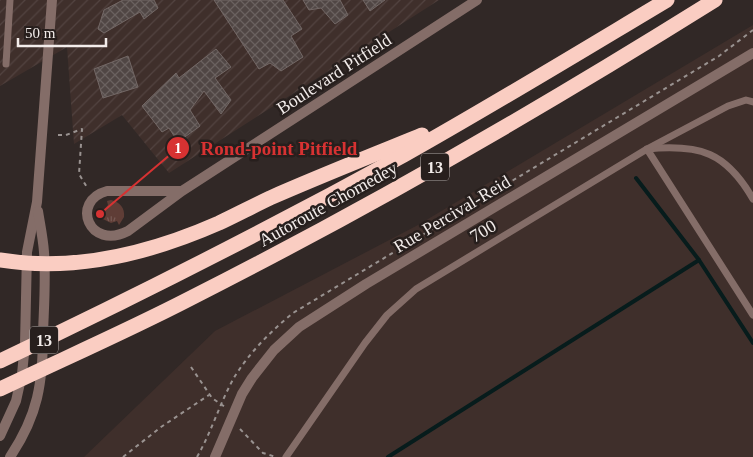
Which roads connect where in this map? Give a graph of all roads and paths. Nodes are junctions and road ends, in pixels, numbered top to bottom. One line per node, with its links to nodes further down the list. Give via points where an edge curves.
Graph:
1 (10, 0): 7 (lane)
2 (52, 0): 15 (street)
3 (477, 0): 13 (street, Boulevard Pitfield)
4 (667, 0): 9 (highway, Autoroute Chomedey / 13)
5 (715, 0): 20 (highway, Autoroute Chomedey / 13, via 564,92 381,197 216,286)
6 (753, 52): 22 (street, Rue Percival-Reid, via 308,321 267,358 246,386)
7 (6, 64)
8 (753, 102): 11 (lane, 700, via 746,100 728,106)
9 (482, 110): 16 (highway, via 182,238 136,252 84,261 39,264); 18 (highway, Autoroute Chomedey / 13, via 178,276)
10 (58, 135): 12 (path, via 82,129 79,174)
11 (647, 150): 14 (lane, via 672,147 704,152 733,169); 17 (lane); 30 (lane, 700, via 416,289 387,315 365,343)
12 (90, 191)
13 (182, 191): 13 (street, Boulevard Pitfield, via 100,193 88,207 88,221 101,235 121,235)
14 (753, 199)
15 (37, 202): 24 (street, via 27,252 22,374 16,400); 27 (street, via 44,253 41,373 32,414)
16 (0, 260)
17 (753, 315)
18 (0, 361)
19 (191, 367): 21 (path)
20 (0, 389)
21 (209, 395): 22 (path); 28 (path)
22 (234, 411): 23 (street, Rue Percival-Reid)
23 (229, 424): 25 (street, Rue Percival-Reid); 26 (path, via 237,426 262,453)
24 (0, 436)
25 (215, 455)
26 (271, 456): 29 (path)
27 (10, 457)
28 (123, 457)
29 (276, 457)
30 (286, 457)

